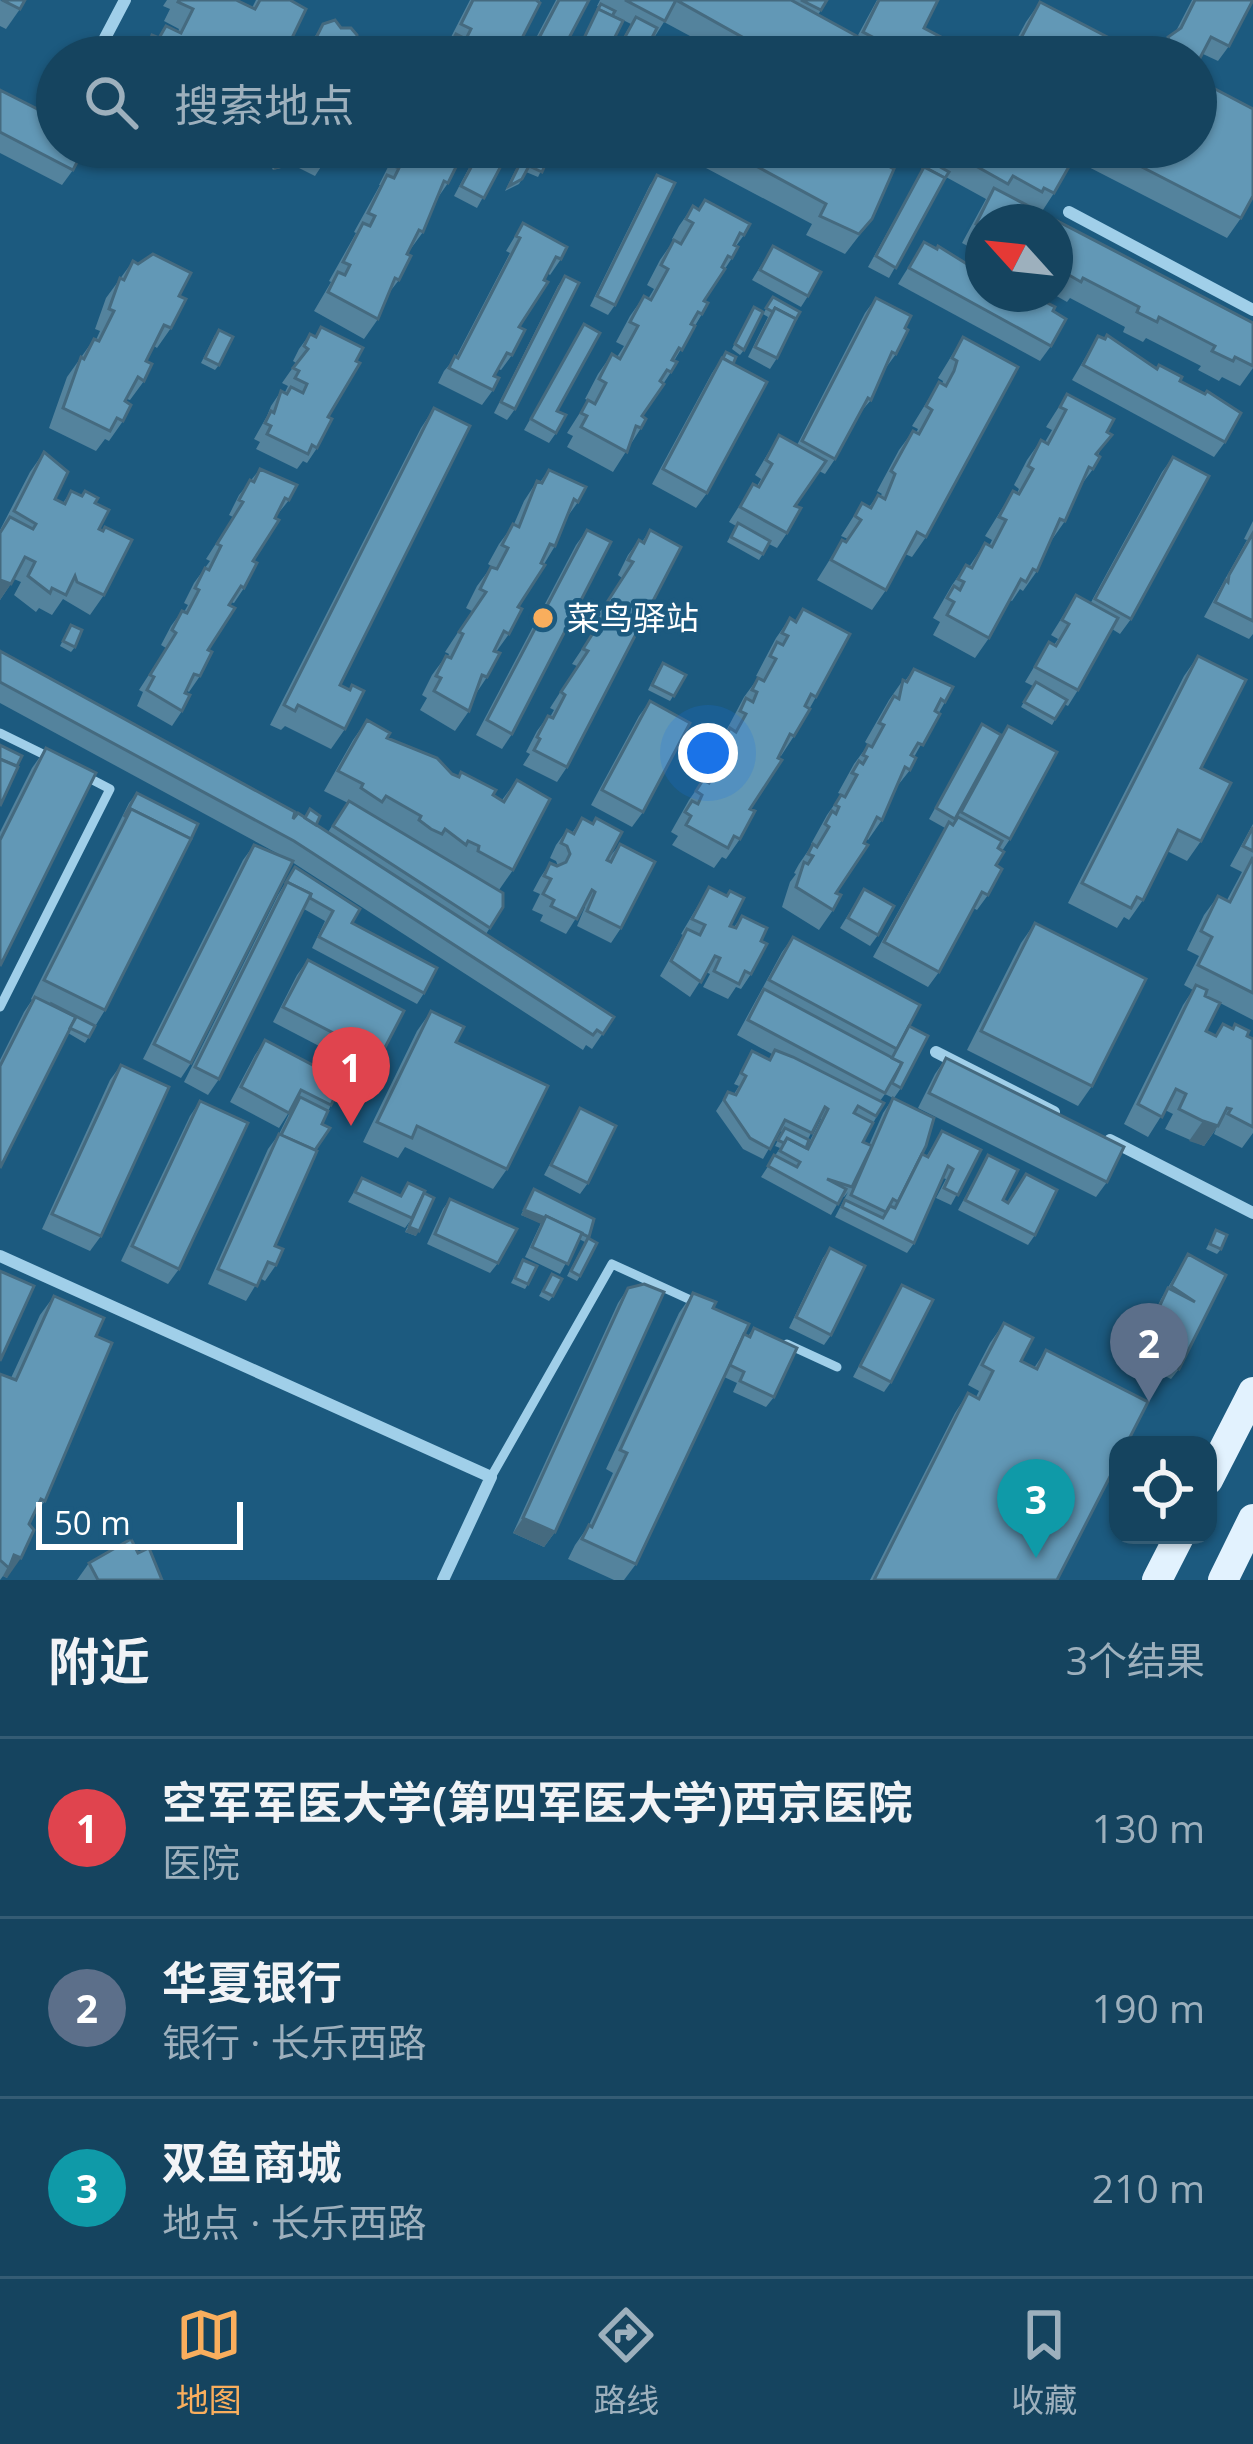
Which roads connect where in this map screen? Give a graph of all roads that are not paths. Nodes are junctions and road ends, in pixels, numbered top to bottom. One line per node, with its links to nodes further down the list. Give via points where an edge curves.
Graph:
1 (125, 0): 2 (street)
2 (106, 36)
3 (1073, 214): 4 (street)
4 (1253, 310)
5 (0, 733): 6 (lane)
6 (55, 760)
7 (74, 770): 8 (lane, via 110,789)
8 (0, 1006)
9 (936, 1052): 10 (street)
10 (1063, 1117)
11 (1105, 1138): 12 (street)
12 (1253, 1213)
13 (0, 1256): 19 (street)
14 (714, 1311): 19 (lane, via 611,1264)
15 (775, 1339): 16 (lane)
16 (837, 1367)
17 (1253, 1392): 18 (main road)
18 (1217, 1462)
19 (491, 1477): 22 (street)
20 (1253, 1519): 24 (main road)
21 (1175, 1544): 23 (main road)
22 (443, 1580)
23 (1156, 1580)
24 (1222, 1580)

